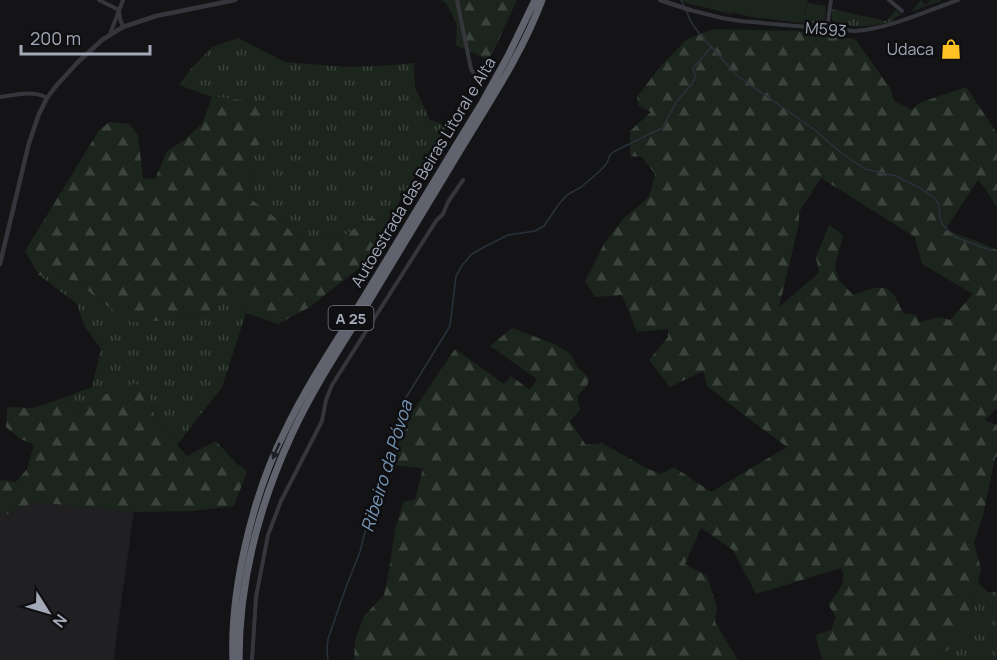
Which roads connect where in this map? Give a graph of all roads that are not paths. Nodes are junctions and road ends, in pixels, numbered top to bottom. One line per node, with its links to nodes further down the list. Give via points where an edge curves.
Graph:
1 (99, 0): 12 (street)
2 (123, 0): 12 (street)
3 (235, 0): 15 (street)
4 (457, 0): 18 (street, via 471,69)
5 (535, 0): 23 (highway, Autoestrada das Beiras Litoral e Alta / A 25, one-way to 23, via 482,103 285,430 267,471 248,536 235,610)
6 (542, 0): 24 (highway, Autoestrada das Beiras Litoral e Alta / A 25, via 488,106 320,380 291,435 254,536)
7 (660, 0): 13 (street)
8 (831, 0): 16 (street)
9 (889, 0): 14 (street)
10 (958, 0): 11 (street, M593)
11 (948, 2): 16 (street, M593, via 871,30)
12 (119, 10): 15 (street); 17 (street)
13 (690, 10): 16 (street, M593, via 740,21)
14 (902, 11)
15 (123, 27): 17 (street)
16 (827, 29)
17 (110, 34): 20 (street, via 78,62)
18 (481, 85)
19 (0, 97): 20 (street, via 33,93)
20 (47, 98): 22 (street, via 29,143)
21 (463, 180): 25 (street, via 332,385 322,421 280,501 267,535 256,597)
22 (0, 264)
23 (233, 660)
24 (239, 660)
25 (252, 660)

